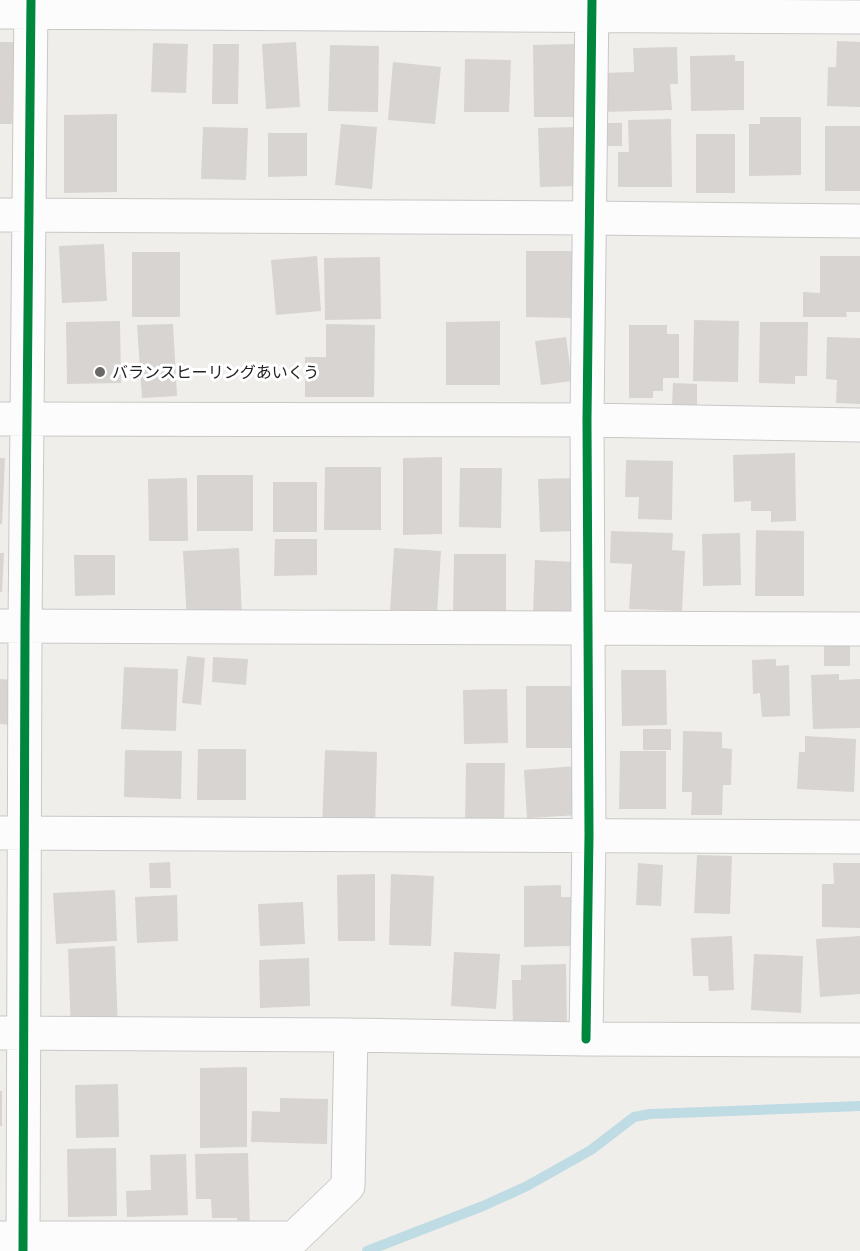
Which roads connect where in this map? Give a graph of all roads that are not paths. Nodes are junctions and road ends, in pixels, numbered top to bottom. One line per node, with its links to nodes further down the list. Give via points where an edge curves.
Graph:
1 (21, 8): 2 (street); 4 (street)
2 (591, 8): 3 (street); 5 (street)
3 (860, 17)
4 (14, 215): 5 (street); 7 (street)
5 (589, 218): 6 (street); 8 (street)
6 (860, 221)
7 (14, 419): 8 (street); 10 (street)
8 (587, 420): 9 (street); 11 (street)
9 (860, 425)
10 (13, 626): 11 (street); 13 (street)
11 (588, 628): 12 (street); 14 (street)
12 (860, 629)
13 (12, 833): 14 (street); 16 (street)
14 (589, 835): 15 (street); 18 (street)
15 (860, 837)
16 (12, 1033): 17 (street); 20 (street)
17 (351, 1035): 18 (street); 20 (street, via 348,1186 294,1238)
18 (586, 1040): 19 (street)
19 (860, 1040)
20 (15, 1242)

